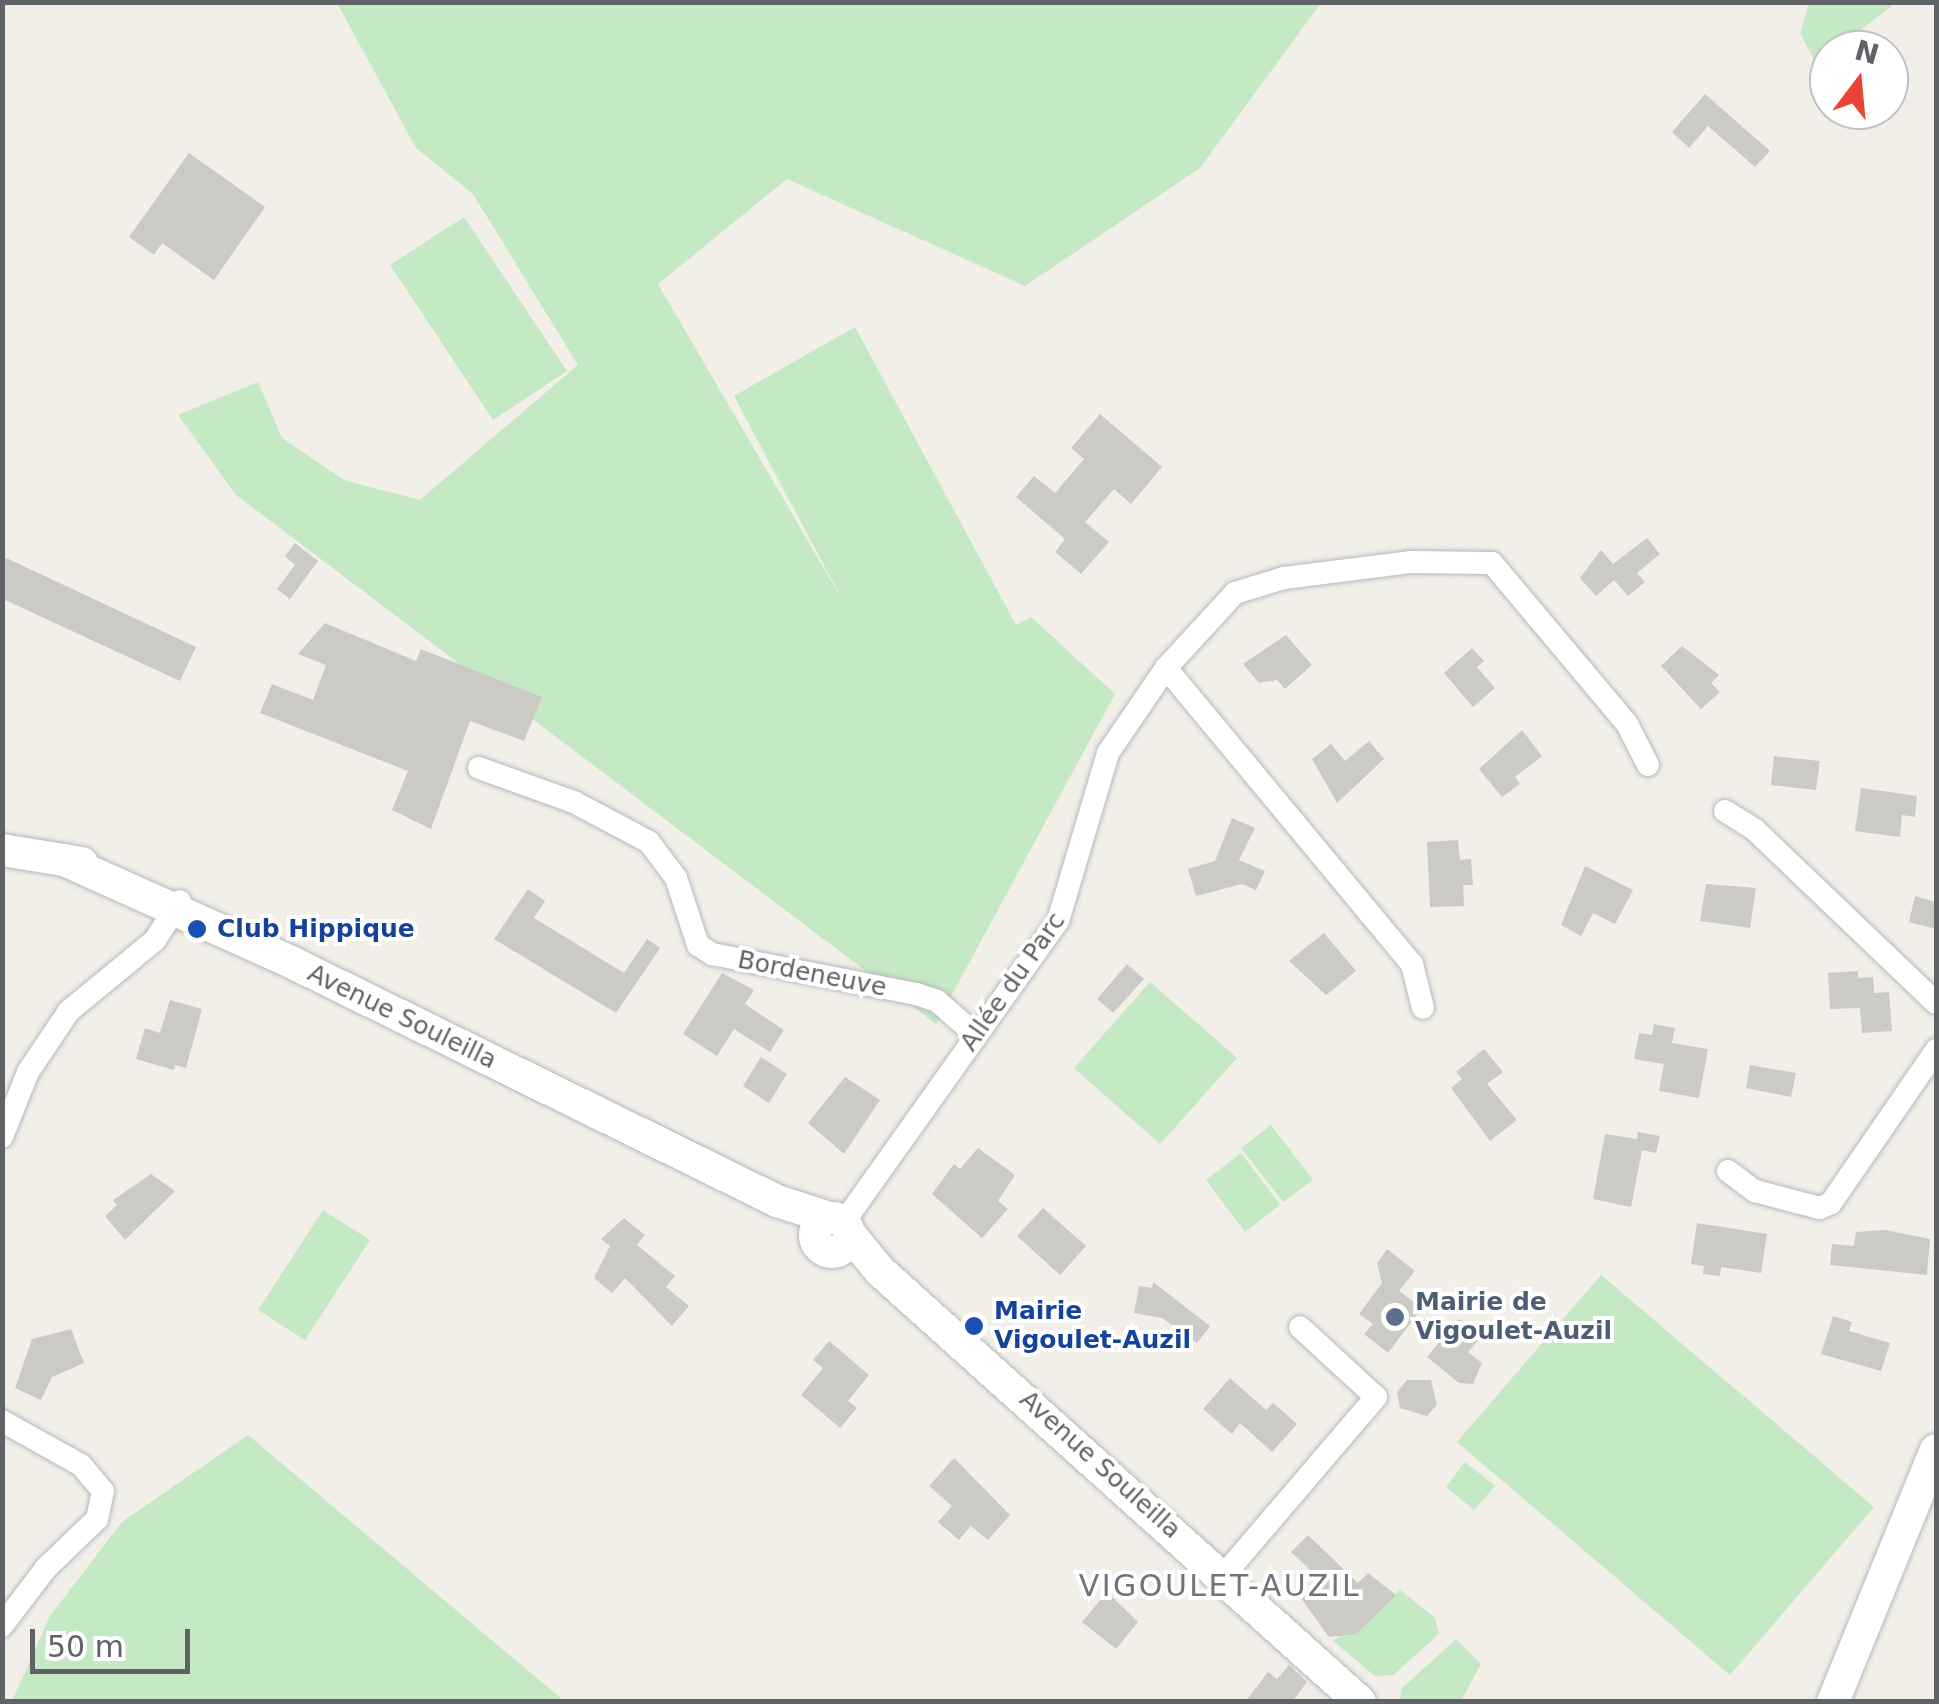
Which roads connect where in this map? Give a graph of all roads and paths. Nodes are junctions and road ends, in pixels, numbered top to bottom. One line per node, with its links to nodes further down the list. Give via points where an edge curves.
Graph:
1 (1166, 668): 2 (street, Allée du Parc, via 1215,610 1258,584 1410,562 1492,563 1627,724); 8 (street, via 1412,964); 9 (street, Allée du Parc, via 1108,754 1058,921)
2 (1648, 765)
3 (480, 768): 9 (street, Bordeneuve, via 574,802 649,842 676,878 698,944 712,954 916,994 936,1001)
4 (1726, 811): 7 (street, via 1755,830)
5 (2, 850): 6 (street, Avenue Souleilla, via 64,860)
6 (178, 904): 11 (street, via 156,940 69,1011 28,1072); 13 (street, Avenue Souleilla)
7 (1936, 1003)
8 (1423, 1008)
9 (976, 1035): 13 (street, Allée du Parc)
10 (1936, 1050): 12 (street, via 1831,1204 1820,1208 1755,1191)
11 (2, 1137)
12 (1728, 1171)
13 (835, 1233): 17 (street, Avenue Souleilla)
14 (1300, 1327): 17 (street, via 1376,1397)
15 (2, 1421): 18 (street, via 80,1465 103,1491 98,1518 46,1568)
16 (1936, 1450): 20 (street)
17 (1224, 1575): 19 (street, Avenue Souleilla)
18 (2, 1626)
19 (1360, 1702)
20 (1833, 1702)

